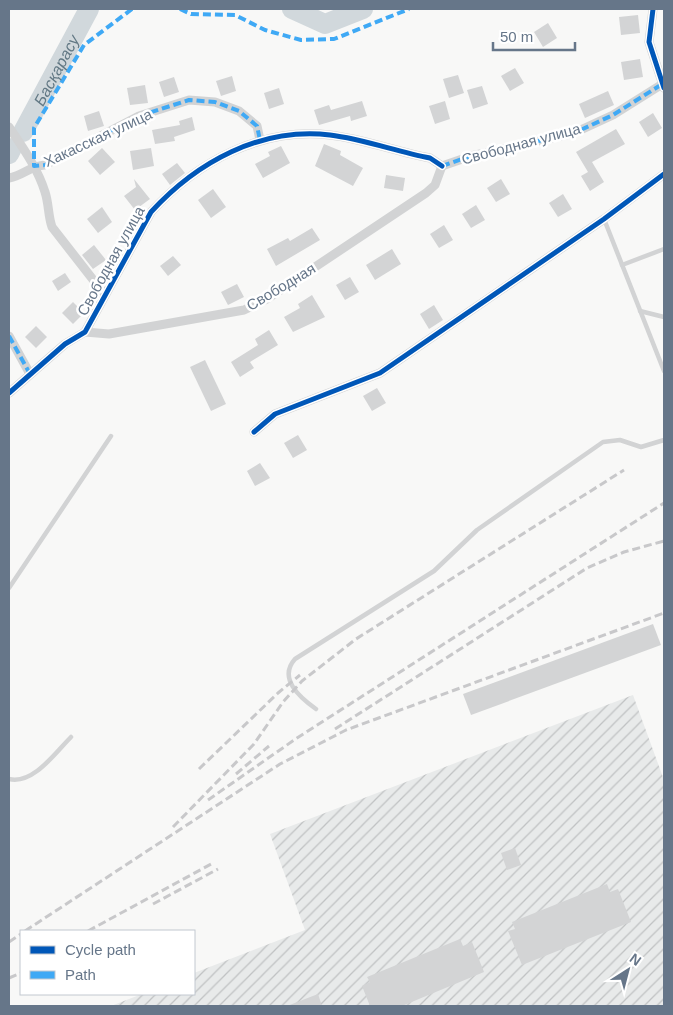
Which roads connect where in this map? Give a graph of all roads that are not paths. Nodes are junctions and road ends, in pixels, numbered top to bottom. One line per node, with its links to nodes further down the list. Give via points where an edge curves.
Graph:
1 (653, 9): 2 (street, via 648,42)
2 (664, 85): 6 (street, Свободная улица, via 574,133)
3 (9, 127): 5 (street)
4 (260, 140): 5 (street, Хакасская улица, via 257,126 239,111 215,102 189,100 138,116 45,165); 6 (street, Свободная улица, via 303,134 330,135 430,158); 12 (street, Свободная улица, via 231,150 192,174 164,198 151,212)
5 (34, 166): 8 (street, Хакасская улица, via 22,175); 12 (street, via 46,194 52,227)
6 (442, 166): 15 (street, Свободная, via 434,185 426,193 267,299 244,310 109,334)
7 (664, 174): 9 (street)
8 (9, 178)
9 (604, 219): 11 (lane); 20 (street, via 380,373 276,414)
10 (664, 249): 11 (lane)
11 (622, 265): 13 (lane)
12 (105, 295): 15 (street, Свободная улица)
13 (640, 311): 14 (lane); 17 (lane)
14 (664, 317)
15 (85, 332): 18 (street, Свободная улица)
16 (9, 336): 18 (street)
17 (664, 371)
18 (30, 374): 19 (street, Свободная улица)
19 (9, 393)
20 (254, 432)
21 (110, 436): 23 (lane)
22 (664, 440): 24 (lane, via 641,447 620,440 603,442 477,530 434,571 295,659 288,667 287,676 302,700)
23 (9, 588)
24 (316, 709)
25 (71, 737): 26 (lane, via 39,769 22,779)
26 (9, 779)

